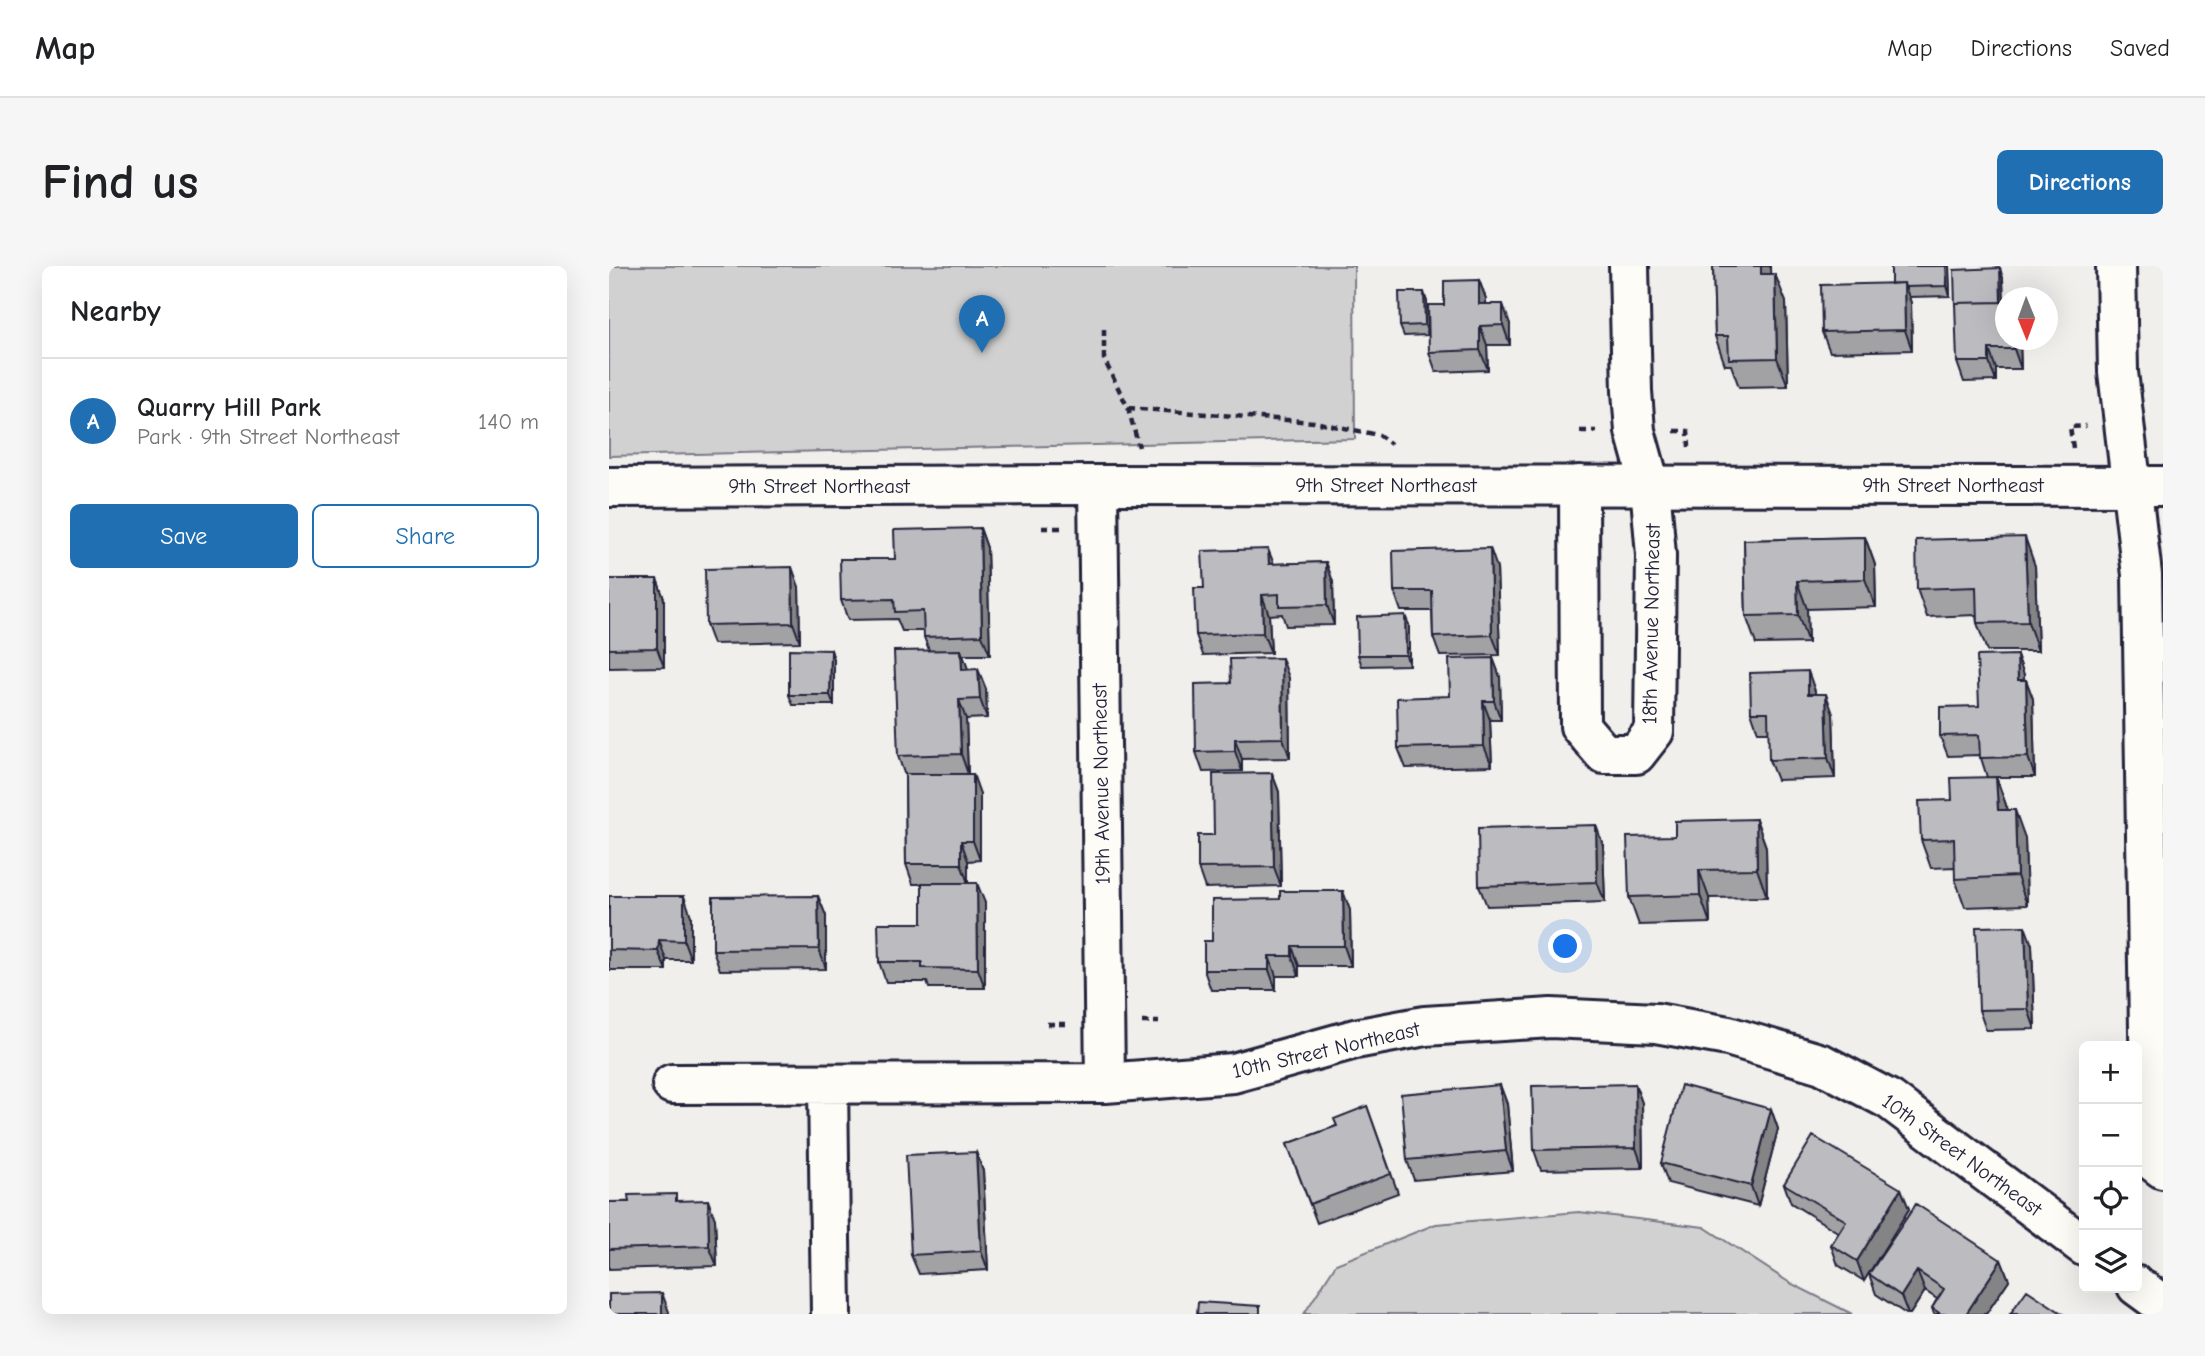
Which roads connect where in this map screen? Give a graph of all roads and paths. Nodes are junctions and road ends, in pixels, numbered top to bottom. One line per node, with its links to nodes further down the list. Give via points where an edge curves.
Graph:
1 (1629, 266): 7 (street, 18th Avenue Northeast, via 1635,431)
2 (2116, 266): 8 (street, via 2118,372)
3 (1104, 329): 4 (path, via 1104,359 1128,408 1314,422 1379,435)
4 (1394, 448)
5 (1098, 485): 6 (street, 9th Street Northeast); 9 (street, 9th Street Northeast); 10 (street, 19th Avenue Northeast)
6 (1579, 485): 7 (street, 9th Street Northeast); 7 (street, 18th Avenue Northeast, via 1580,726 1604,754 1636,754 1654,731 1656,555)
7 (1650, 485): 8 (street, 9th Street Northeast)
8 (2147, 486): 13 (street, via 2142,575)
9 (609, 487)
10 (1105, 1083): 12 (street, 10th Street Northeast); 14 (street, 10th Street Northeast, via 1233,1073 1356,1039 1426,1026 1551,1018 1656,1023 1728,1036 1822,1065 1879,1094)
11 (672, 1084): 12 (street, 10th Street Northeast)
12 (828, 1084): 17 (street)
13 (2157, 1165)
14 (2079, 1242)
15 (2142, 1290): 16 (street)
16 (2163, 1305)
17 (831, 1314)

